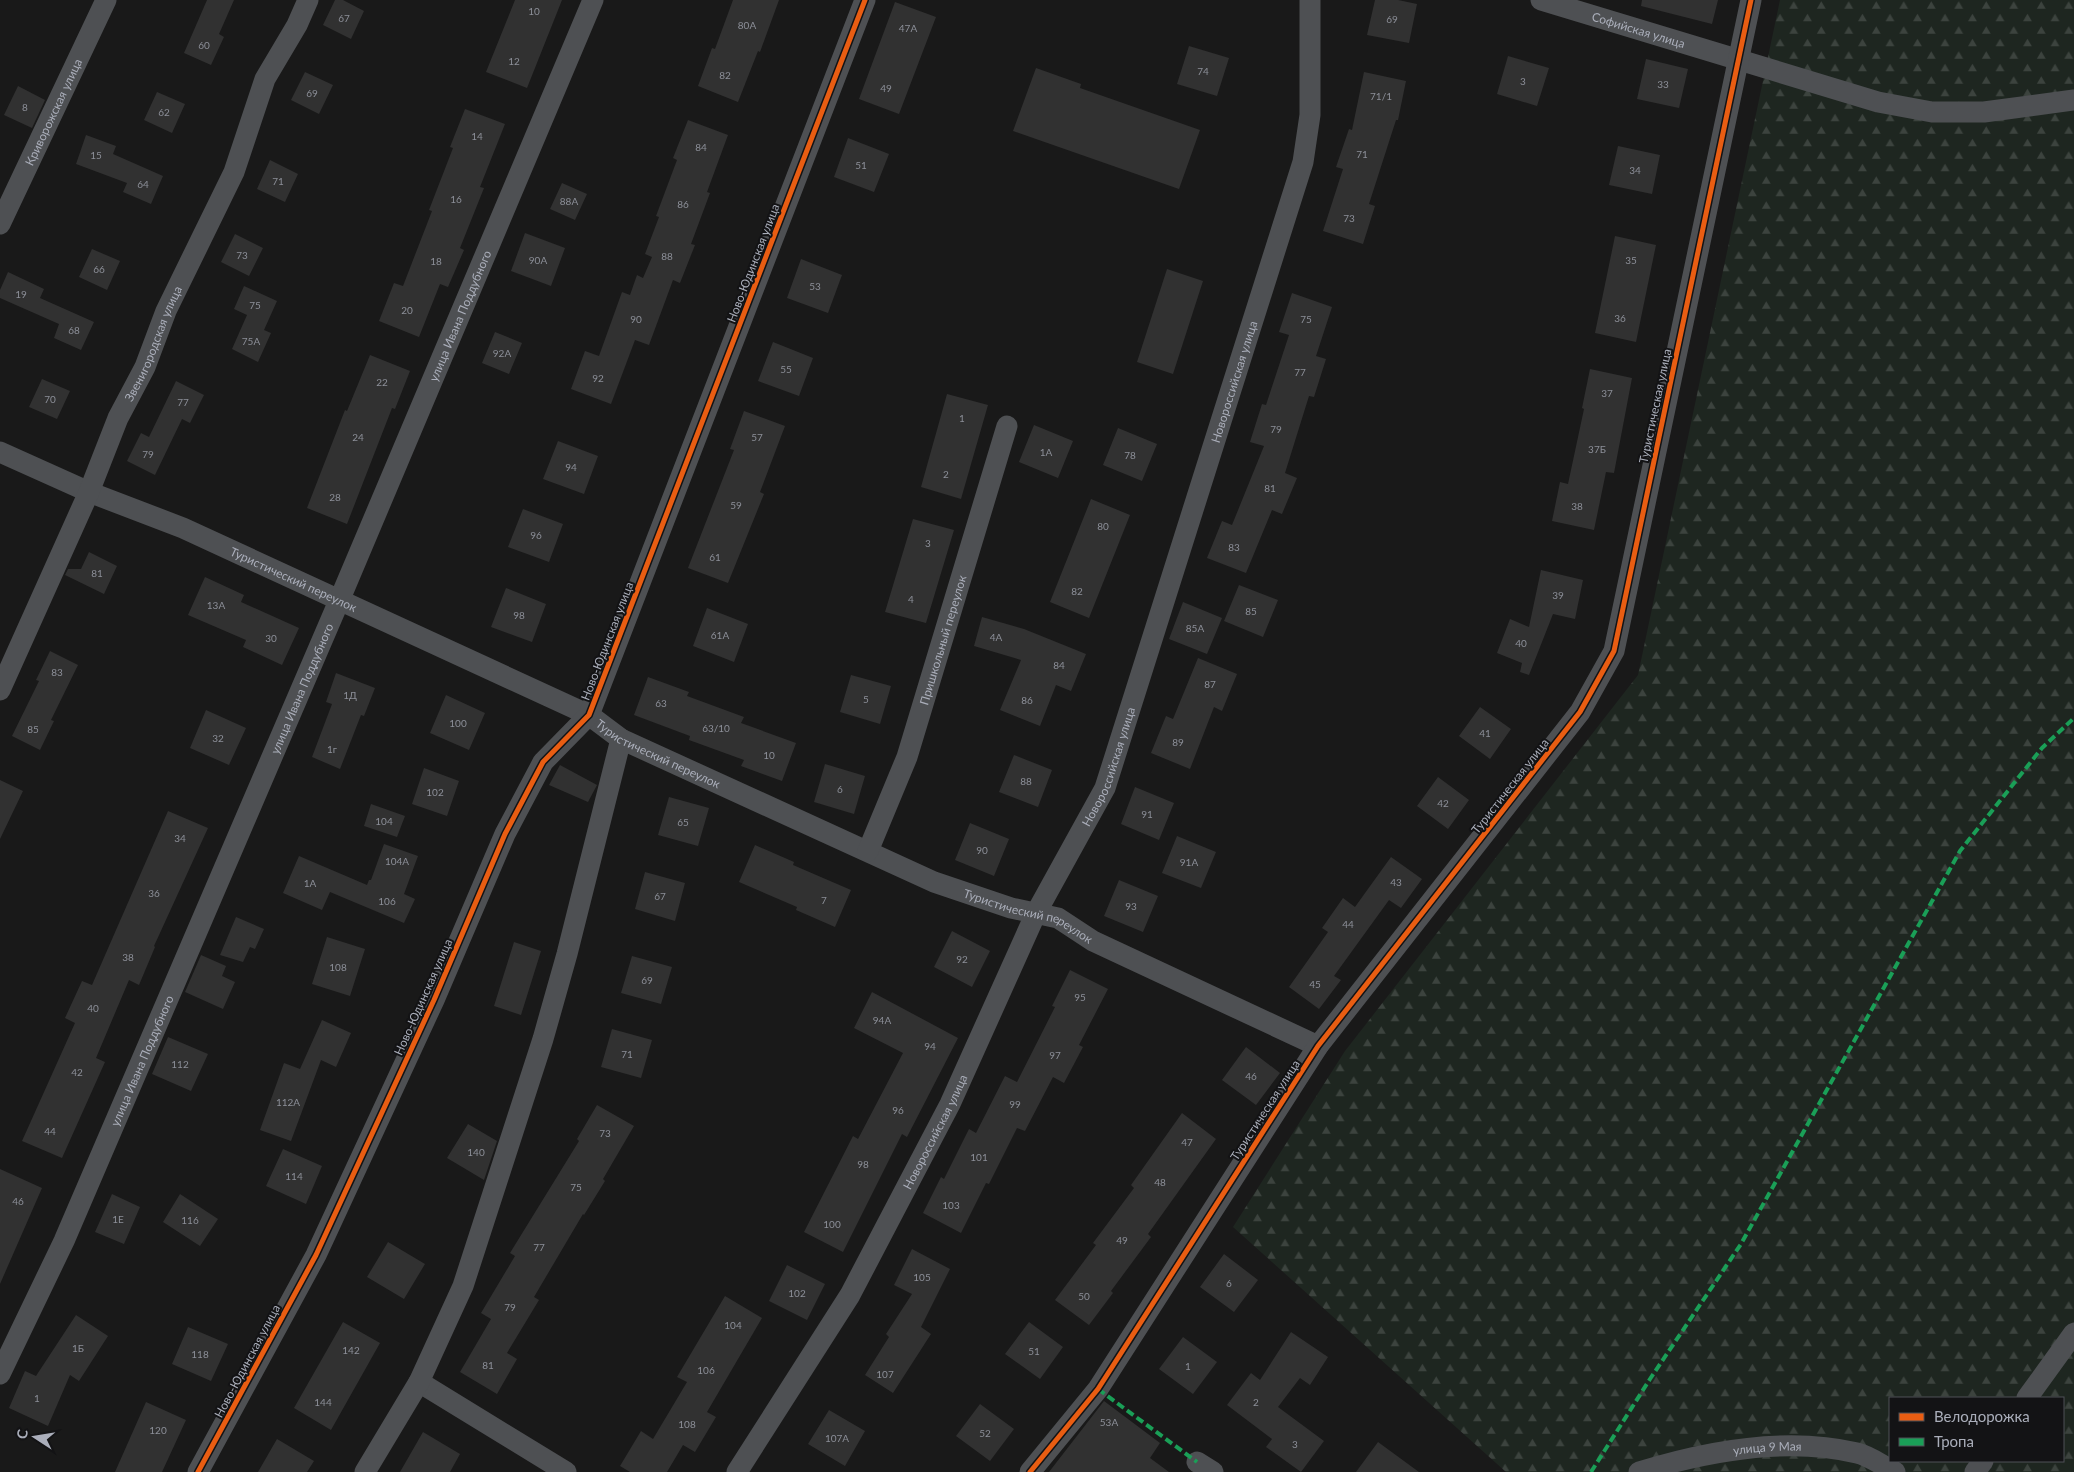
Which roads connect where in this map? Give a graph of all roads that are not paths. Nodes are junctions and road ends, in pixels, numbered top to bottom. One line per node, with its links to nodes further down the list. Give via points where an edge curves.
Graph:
1 (106, 0): 10 (street, Криворожская улица)
2 (308, 0): 13 (street, Звенигородская улица, via 266,79 234,172 166,311)
3 (593, 0): 14 (street, улица Ивана Поддубного)
4 (865, 0): 16 (street, Ново-Юдинская улица)
5 (1310, 0): 19 (street, Новороссийская улица, via 1310,115 1303,162 1105,788)
6 (1751, 0): 8 (street, Туристическая улица)
7 (1547, 1): 8 (street, Софийская улица)
8 (1737, 59): 9 (street, Софийская улица, via 1878,102 1932,112 1984,112); 20 (street, Туристическая улица, via 1614,651 1580,712)
9 (2074, 100)
10 (0, 224)
11 (1008, 426): 18 (street, Пришкольный переулок, via 907,756)
12 (0, 452): 13 (street, Туристический переулок)
13 (89, 492): 14 (street, Туристический переулок, via 183,528); 15 (street, Звенигородская улица)
14 (339, 601): 16 (street, Туристический переулок); 22 (street, улица Ивана Поддубного, via 64,1241)
15 (0, 690)
16 (589, 715): 17 (street, Туристический переулок); 25 (street, Ново-Юдинская улица, via 543,762 505,834 434,1000 316,1255)
17 (622, 739): 18 (street, Туристический переулок); 23 (street, via 543,1039 463,1286)
18 (868, 851): 19 (street, Туристический переулок, via 934,882)
19 (1036, 913): 20 (street, Туристический переулок, via 1058,918 1093,941); 28 (street, Новороссийская улица, via 950,1104 850,1295)
20 (1318, 1046): 29 (street, Туристическая улица, via 1098,1389)
21 (2074, 1332): 24 (street)
22 (0, 1374)
23 (419, 1382): 26 (street); 27 (street)
24 (2028, 1397)
25 (198, 1472)
26 (365, 1472)
27 (566, 1472)
28 (737, 1472)
29 (1030, 1472)
30 (1639, 1472): 31 (street, улица 9 Мая, via 1725,1450 1804,1446 1859,1454)
31 (1895, 1472)

